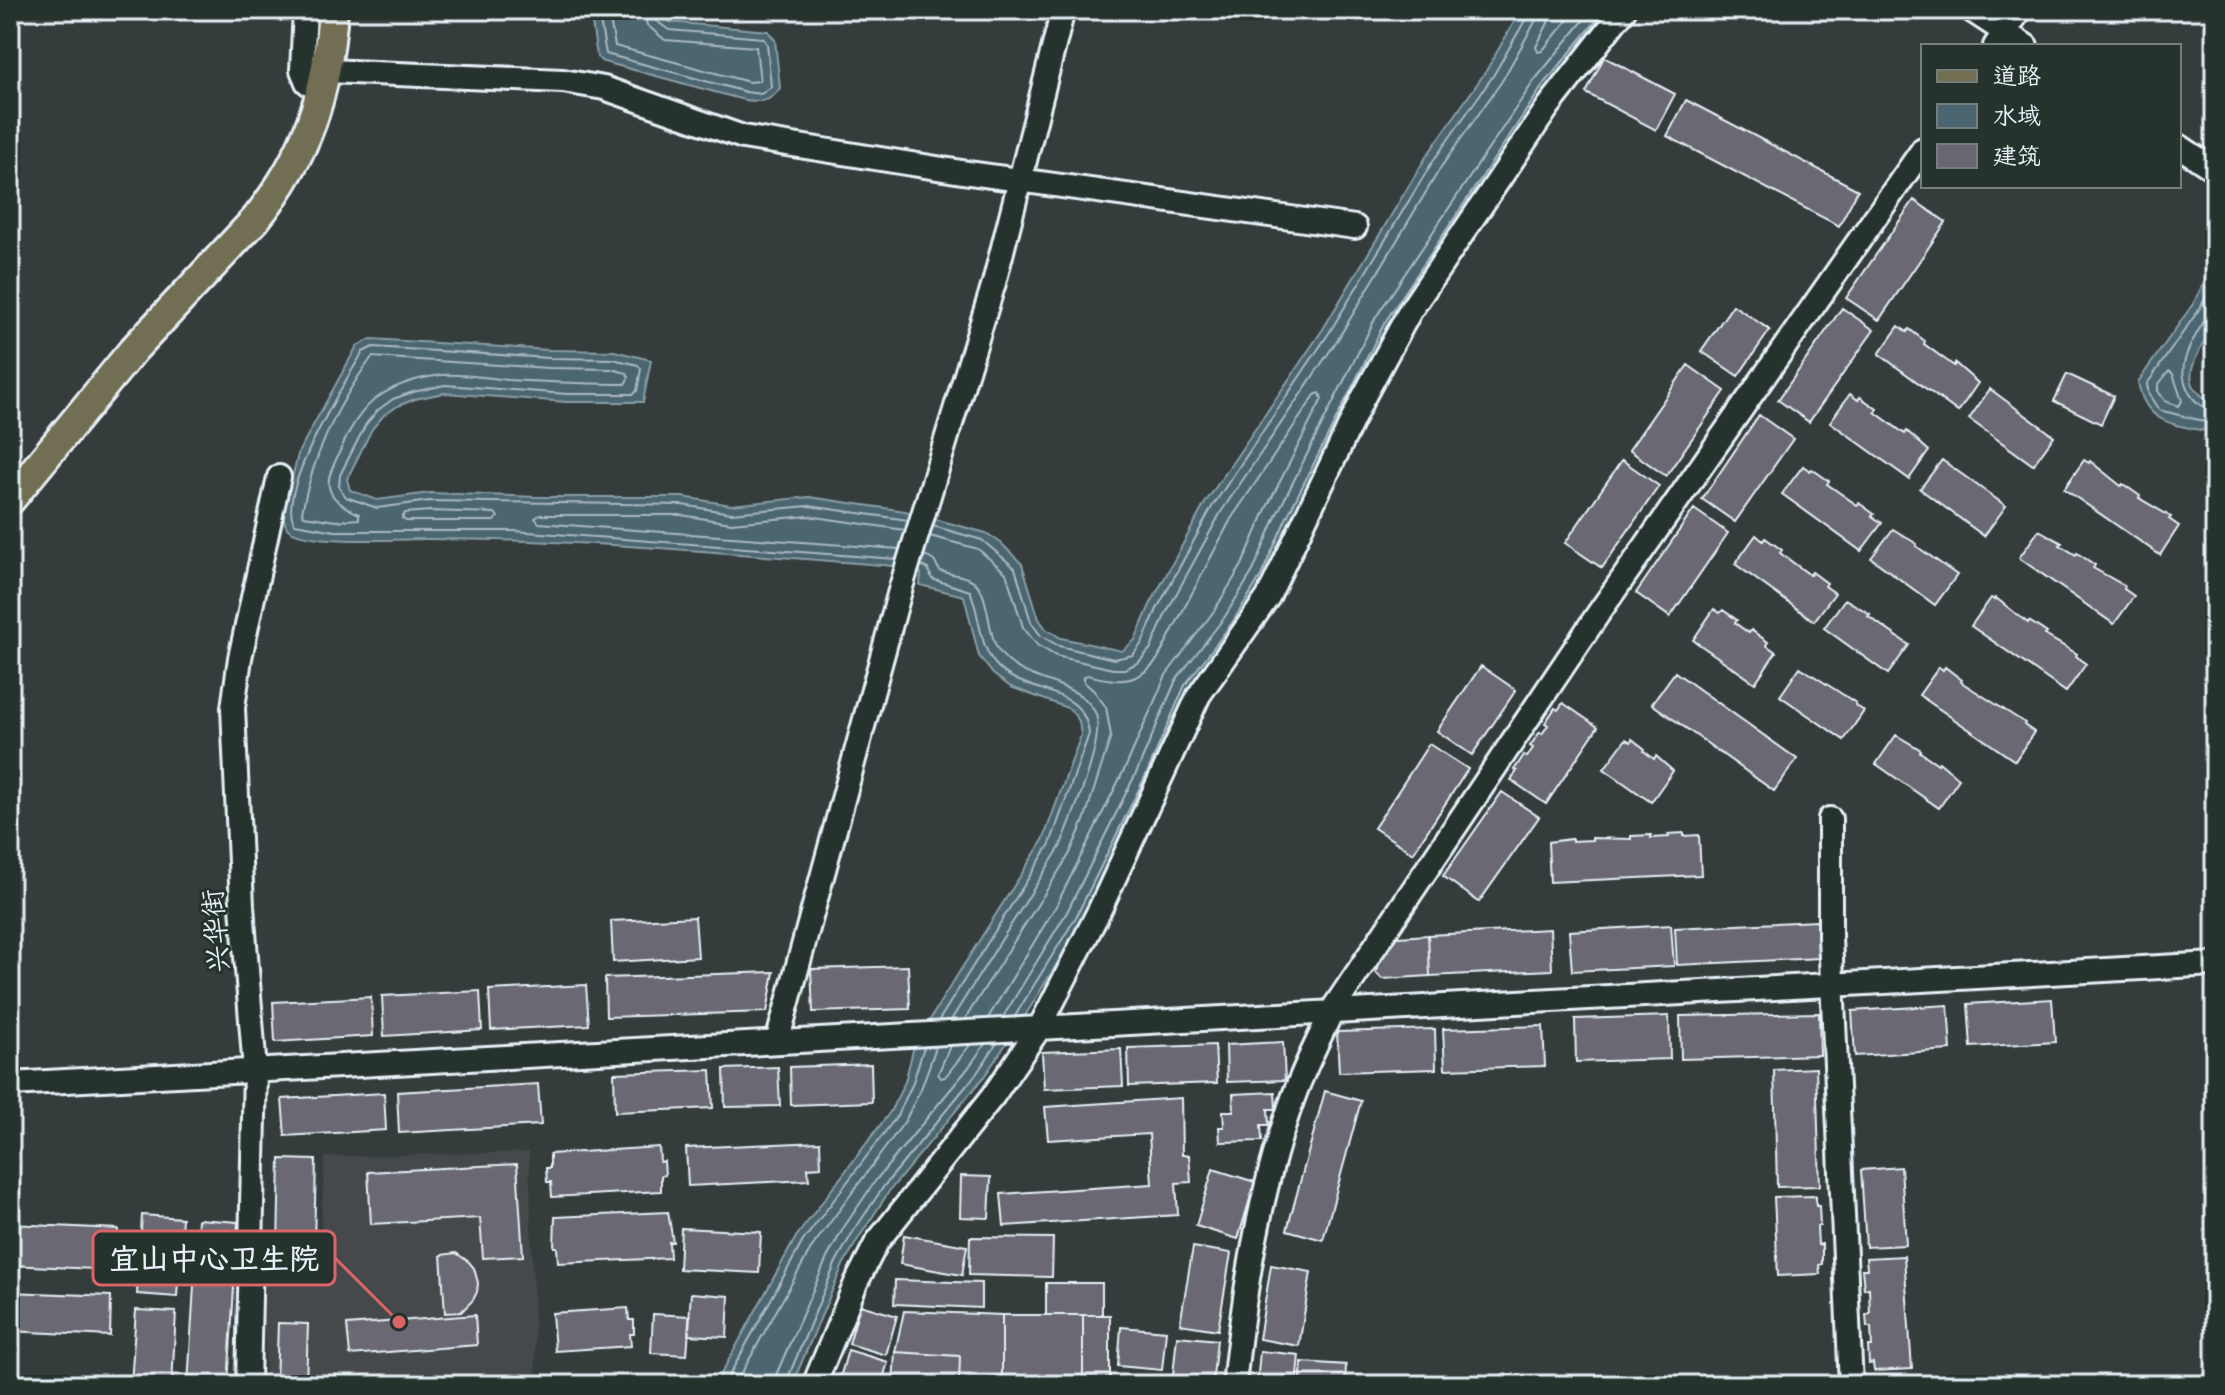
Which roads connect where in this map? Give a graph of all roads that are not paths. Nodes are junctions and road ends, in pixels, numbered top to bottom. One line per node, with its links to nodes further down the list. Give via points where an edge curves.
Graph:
1 (305, 10): 8 (street, via 302,70 307,82)
2 (333, 10): 8 (main road)
3 (1063, 10): 12 (street)
4 (1624, 10): 20 (street, via 1548,107 1410,311 1268,597 1199,695 1100,909)
5 (1971, 10): 7 (street)
6 (2020, 10): 7 (street)
7 (2000, 39)
8 (324, 83): 12 (street, via 563,81 604,88 743,137); 15 (main road, via 304,145 274,196 134,349)
9 (2181, 147): 11 (street)
10 (1921, 152): 19 (street, via 1598,614)
11 (2215, 170)
12 (1021, 181): 13 (street); 21 (street, via 901,587)
13 (1355, 227)
14 (279, 477): 22 (street, 兴华街, via 233,708)
15 (10, 500)
16 (1830, 819): 18 (street)
17 (2215, 964): 18 (street)
18 (1833, 985): 19 (street); 27 (street)
19 (1332, 1012): 20 (street); 26 (street, via 1302,1072 1280,1138 1253,1251)
20 (1029, 1028): 21 (street); 25 (street, via 993,1096 877,1242)
21 (777, 1042): 22 (street)
22 (255, 1071): 23 (street); 24 (street, 兴华街)
23 (10, 1084)
24 (248, 1385)
25 (814, 1385)
26 (1234, 1385)
27 (1851, 1385)

